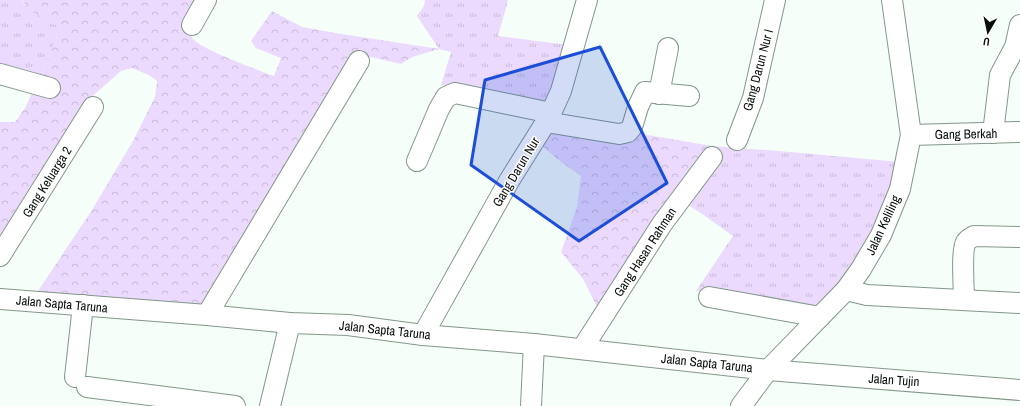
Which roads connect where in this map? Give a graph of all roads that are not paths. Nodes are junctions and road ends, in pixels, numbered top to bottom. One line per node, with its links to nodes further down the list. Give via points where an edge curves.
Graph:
1 (206, 0): 5 (street)
2 (587, 0): 14 (street, Gang Darun Nur, via 561,91)
3 (775, 0): 18 (street, Gang Darun Nur I, via 753,98)
4 (892, 0): 17 (street, Jalan Keliling)
5 (192, 25)
6 (1020, 25): 16 (street, via 1015,46 1000,75)
7 (668, 48): 11 (street)
8 (359, 61): 29 (street)
9 (0, 74): 10 (street)
10 (50, 88)
11 (659, 94): 12 (street); 14 (street, via 644,92 632,127 628,132 619,134)
12 (689, 96)
13 (93, 107): 22 (street, Gang Keluarga 2)
14 (548, 118): 20 (street, via 455,93 446,97 439,109); 32 (street, Gang Darun Nur)
15 (1020, 132): 16 (street, Gang Berkah)
16 (993, 133): 17 (street, Gang Berkah)
17 (911, 135): 23 (street, Jalan Keliling, via 900,189 862,269)
18 (737, 140)
19 (712, 157): 34 (street, Gang Hasan Rahman, via 662,224)
20 (418, 161)
21 (1020, 237): 26 (street, via 974,236 968,240 964,251)
22 (0, 256)
23 (846, 290): 26 (street, via 867,295); 30 (street, Jalan Keliling)
24 (708, 297): 30 (street)
25 (0, 299): 28 (street, Jalan Sapta Taruna)
26 (964, 299): 27 (street)
27 (1020, 303)
28 (83, 305): 29 (street, Jalan Sapta Taruna); 37 (street, via 81,382)
29 (208, 315): 31 (street, Jalan Sapta Taruna)
30 (820, 317): 35 (street, Jalan Keliling)
31 (290, 323): 32 (street, Jalan Sapta Taruna, via 348,325); 38 (street)
32 (423, 334): 33 (street, Jalan Sapta Taruna)
33 (534, 344): 34 (street, Jalan Sapta Taruna); 39 (street)
34 (582, 350): 35 (street, Jalan Sapta Taruna)
35 (768, 370): 36 (street, Jalan Tujin); 40 (street, Jalan Keliling)
36 (1020, 390)
37 (235, 406)
38 (270, 406)
39 (531, 406)
40 (741, 406)

